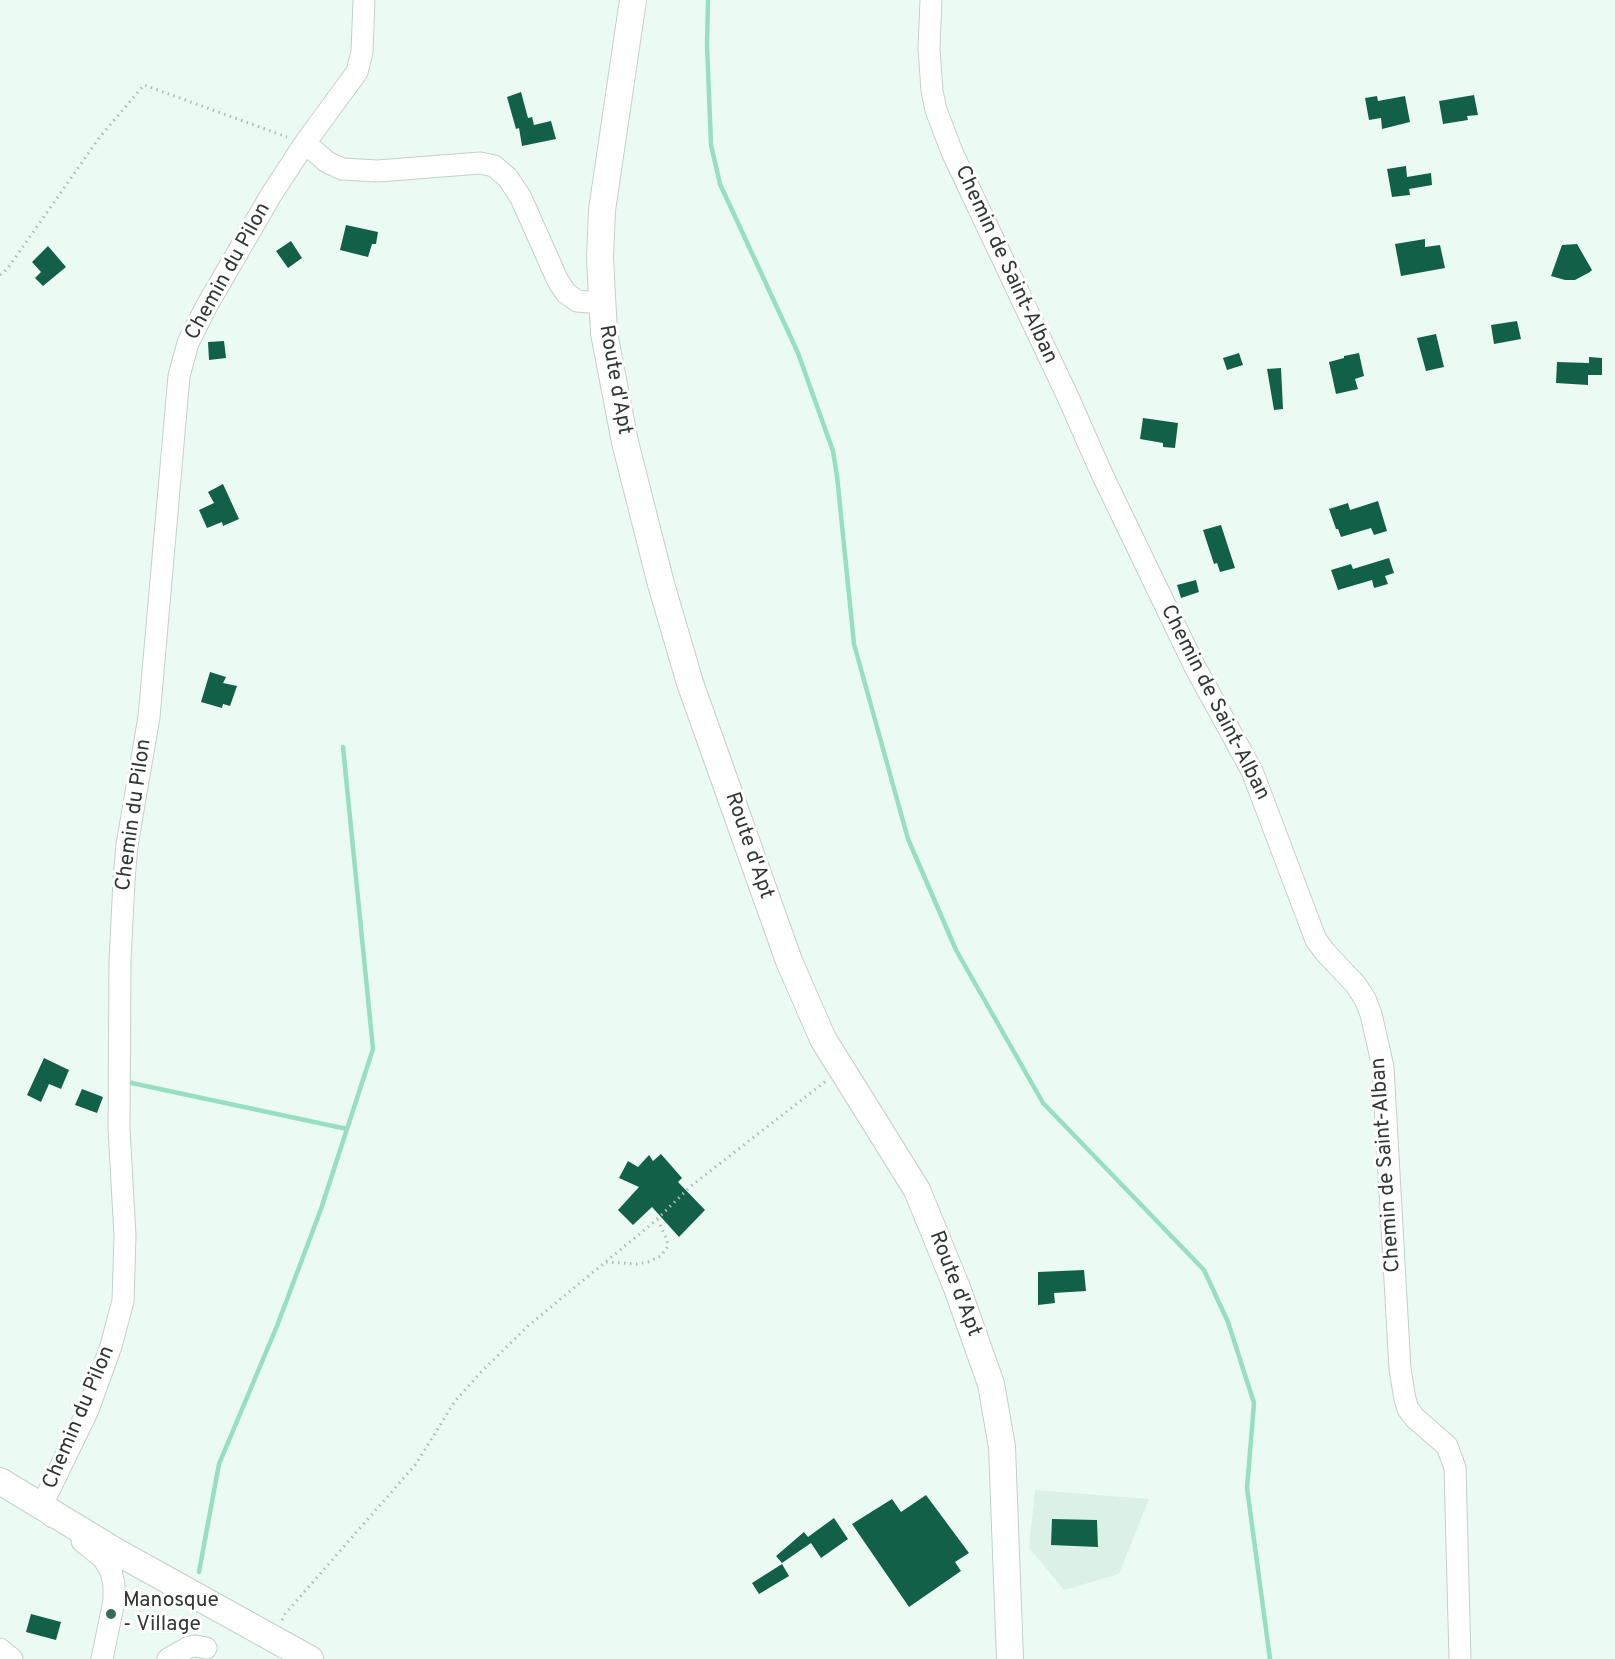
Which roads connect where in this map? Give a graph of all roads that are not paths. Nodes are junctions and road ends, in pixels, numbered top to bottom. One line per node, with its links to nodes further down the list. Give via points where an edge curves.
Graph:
1 (363, 0): 4 (street, Chemin du Pilon, via 363,44 357,72)
2 (633, 0): 5 (main road, Route d'Apt, via 602,210)
3 (931, 0): 16 (street, Chemin de Saint-Alban, via 928,48 932,92 952,152 1195,668 1252,771 1316,940 1356,985 1371,1014 1383,1067 1400,1369 1405,1399 1415,1418 1447,1446 1455,1468)
4 (305, 143): 5 (street, via 342,169 378,171 480,163 494,166 521,198 566,293 577,301); 7 (street, Chemin du Pilon, via 206,307 188,343 179,376 149,717 124,880 119,1120 125,1236 123,1301 88,1410)
5 (601, 303): 15 (main road, Route d'Apt, via 609,367 625,442 672,626 789,961 823,1039 917,1190 991,1384 1002,1447)
6 (0, 1481): 7 (main road)
7 (42, 1505): 8 (main road)
8 (121, 1561): 12 (street); 14 (main road)
9 (206, 1648): 13 (street, via 189,1647)
10 (0, 1649): 11 (street)
11 (12, 1659)
12 (102, 1659)
13 (168, 1659)
14 (310, 1659)
15 (1010, 1659)
16 (1460, 1659)

